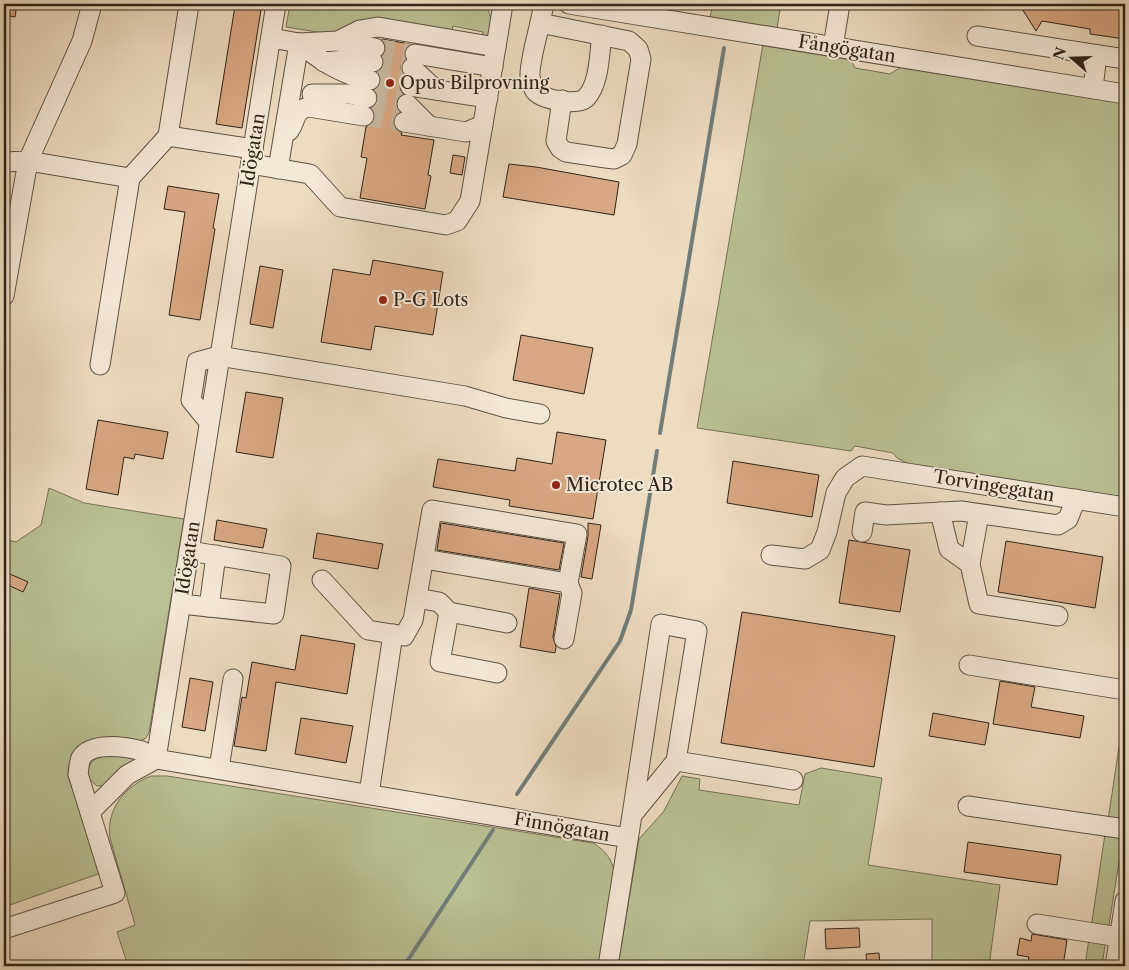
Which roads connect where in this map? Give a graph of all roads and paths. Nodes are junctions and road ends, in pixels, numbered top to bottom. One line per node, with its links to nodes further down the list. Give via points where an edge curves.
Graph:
1 (92, 4): 30 (street, via 82,41)
2 (276, 4): 11 (street, Idögatan)
3 (503, 4): 14 (street)
4 (544, 4): 8 (street)
5 (569, 4): 15 (street, Fångögatan)
6 (840, 4): 15 (street)
7 (188, 11): 27 (street)
8 (540, 23): 9 (street); 25 (street, via 530,76 534,90 543,97)
9 (602, 35): 25 (street, via 590,92 584,100 576,103); 25 (street, via 629,41 638,49 641,59 627,144 622,155 614,159 566,152 560,148 556,141)
10 (977, 36): 16 (street)
11 (271, 38): 13 (street); 29 (street, Idögatan)
12 (338, 41): 13 (street); 14 (street, via 360,30 378,27); 19 (street)
13 (299, 43): 19 (street, via 322,62); 22 (street)
14 (496, 47): 18 (street)
15 (833, 47): 21 (street, Fångögatan)
16 (1097, 55): 17 (street); 21 (street)
17 (1125, 59)
18 (493, 67): 20 (street, via 440,58); 24 (street)
19 (370, 77): 22 (street, via 312,94); 28 (street, via 301,108)
20 (410, 83): 24 (street); 26 (street, via 429,126 466,132)
21 (1093, 88): 23 (street, Fångögatan)
22 (290, 91): 28 (street)
23 (1125, 94)
24 (488, 98): 26 (street)
25 (562, 100)
26 (484, 125): 32 (street, via 470,201 457,221 446,225 340,207 310,174)
27 (168, 136): 29 (street); 33 (street)
28 (282, 140): 32 (street)
29 (252, 157): 32 (street); 35 (street, Idögatan)
30 (28, 161): 31 (street); 33 (street); 34 (street)
31 (4, 162)
32 (278, 169)
33 (130, 178): 36 (street)
34 (4, 296)
35 (219, 356): 37 (street, via 465,396); 43 (street, Idögatan)
36 (100, 365)
37 (540, 414)
38 (1076, 499): 39 (street, Torvingegatan); 41 (street, via 1068,519 1058,525); 45 (street, Torvingegatan, via 862,466 845,478 836,493 820,550 805,558)
39 (1125, 507)
40 (940, 512): 41 (street); 42 (street, via 886,515 865,512); 47 (street, via 948,549)
41 (980, 514): 47 (street)
42 (862, 532)
43 (189, 551): 44 (street); 51 (street, Idögatan)
44 (216, 555): 52 (street); 52 (street, via 281,566 274,614)
45 (771, 555)
46 (424, 559): 49 (street); 49 (street, via 432,510 577,534); 50 (street)
47 (970, 564): 54 (street, via 979,604)
48 (322, 580): 56 (street, via 368,630)
49 (568, 583): 57 (street, via 572,593)
50 (417, 598): 53 (street, via 439,602); 56 (street, via 413,620 404,636)
51 (181, 604): 52 (street); 62 (street, Idögatan)
52 (208, 606)
53 (449, 612): 55 (street); 59 (street, via 440,662)
54 (1058, 616)
55 (508, 623)
56 (393, 634): 66 (street)
57 (564, 639)
58 (969, 665): 61 (street)
59 (497, 673)
60 (233, 679): 64 (street)
61 (1125, 690)
62 (156, 759): 64 (street, Finnögatan); 68 (street, via 127,775); 68 (street, Finnögatan, via 144,752 104,747 95,747 87,752 82,757 78,774)
63 (676, 762): 65 (street); 69 (street); 69 (street, via 697,631 661,624)
64 (219, 769): 66 (street, Finnögatan)
65 (793, 780)
66 (368, 794): 71 (street, Finnögatan)
67 (968, 806): 70 (street)
68 (90, 812): 74 (street, Finnögatan, via 115,893)
69 (632, 815): 71 (street)
70 (1125, 829)
71 (628, 838): 76 (street, Finnögatan)
72 (1125, 901): 75 (street)
73 (1037, 924): 75 (street)
74 (4, 929)
75 (1119, 937): 77 (street)
76 (608, 966)
77 (1115, 966)

